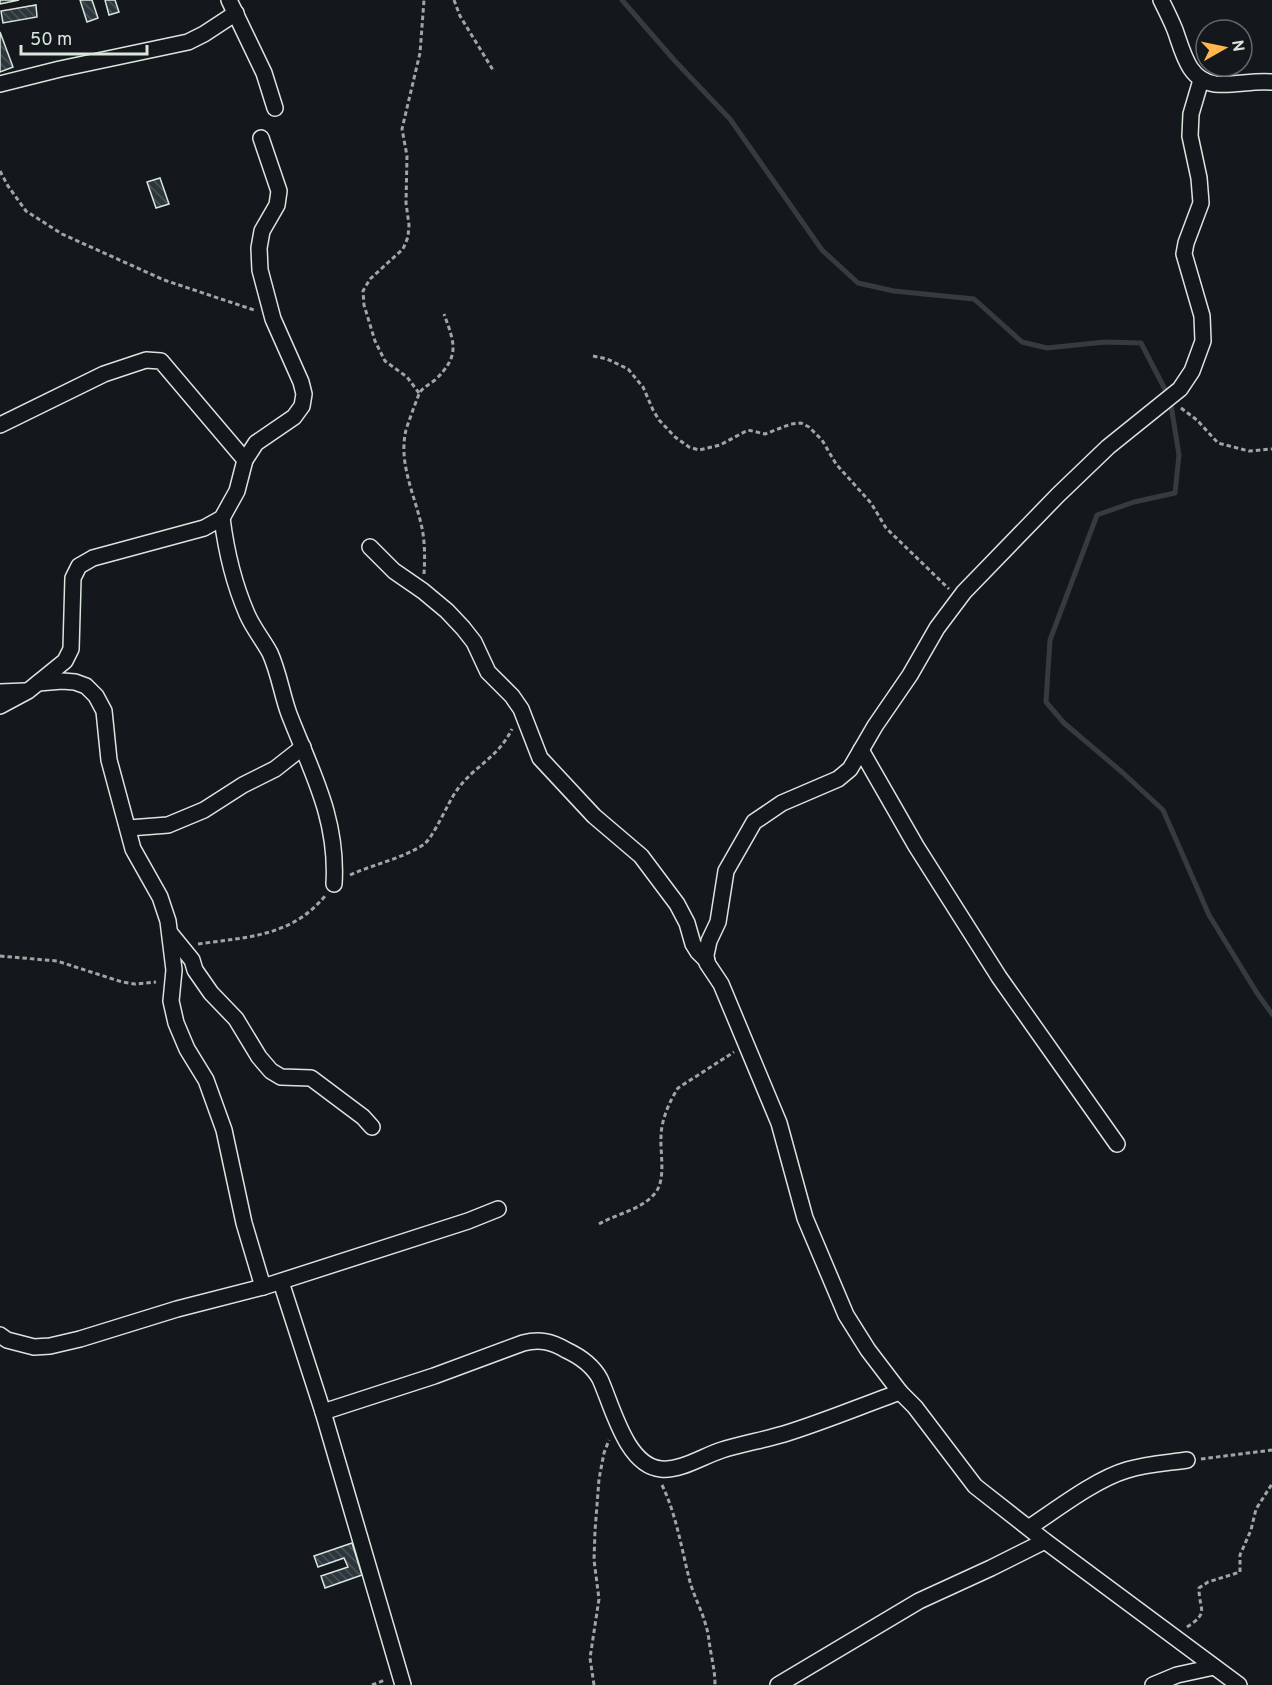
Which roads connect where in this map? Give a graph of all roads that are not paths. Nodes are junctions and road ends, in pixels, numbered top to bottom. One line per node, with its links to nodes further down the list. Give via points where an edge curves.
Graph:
1 (1161, 0): 3 (street, via 1184,56)
2 (232, 6): 5 (street, via 204,34 188,42); 6 (street, via 264,73)
3 (1201, 80): 4 (street, via 1214,84); 16 (street, via 1191,114 1190,136 1201,203 1184,255 1202,316 1203,341 1191,371 1170,399 1108,447 959,598)
4 (1272, 82)
5 (0, 84)
6 (275, 108)
7 (261, 138): 9 (street, via 279,191 277,205 262,231 260,270 273,319 304,394 294,417 256,443)
8 (0, 425): 9 (street, via 104,374 154,359 176,378)
9 (245, 460): 10 (street, via 237,491)
10 (222, 518): 12 (street, via 204,528 93,558 79,566 73,579 69,655); 15 (street, via 238,589 271,656)
11 (370, 547): 20 (street, via 463,628 488,672 521,709 540,758 594,816 641,856 677,904 693,944)
12 (33, 687): 13 (street); 14 (street); 17 (street, via 75,682 96,696 104,711 109,760)
13 (0, 692)
14 (0, 706)
15 (303, 747): 17 (street, via 275,769 194,814 168,825); 18 (street, via 334,841)
16 (861, 750): 20 (street, via 850,769 838,779 782,803 754,822 726,871 722,906 709,941); 22 (street, via 999,977)
17 (129, 828): 19 (street, via 133,849 160,897)
18 (334, 884)
19 (170, 933): 21 (street, via 271,1071 281,1077 311,1078); 25 (street, via 174,970 171,1001 176,1023 206,1080 224,1130 244,1223)
20 (707, 961): 27 (street, via 721,984 779,1123 805,1218 846,1315)
21 (372, 1127)
22 (1117, 1144)
23 (498, 1209): 24 (street)
24 (281, 1282): 25 (street); 28 (street)
25 (263, 1287): 26 (street, via 50,1346 18,1344)
26 (0, 1335)
27 (900, 1392): 28 (street, via 785,1434 661,1469 646,1464 634,1451 591,1367 554,1343 537,1340); 30 (street, via 975,1486)
28 (323, 1412): 33 (street)
29 (1187, 1460): 30 (street, via 1124,1471)
30 (1030, 1527): 31 (street)
31 (1045, 1541): 32 (street); 34 (street, via 919,1601)
32 (1214, 1667): 35 (street); 36 (street)
33 (403, 1685)
34 (778, 1685)
35 (1153, 1685)
36 (1239, 1685)

